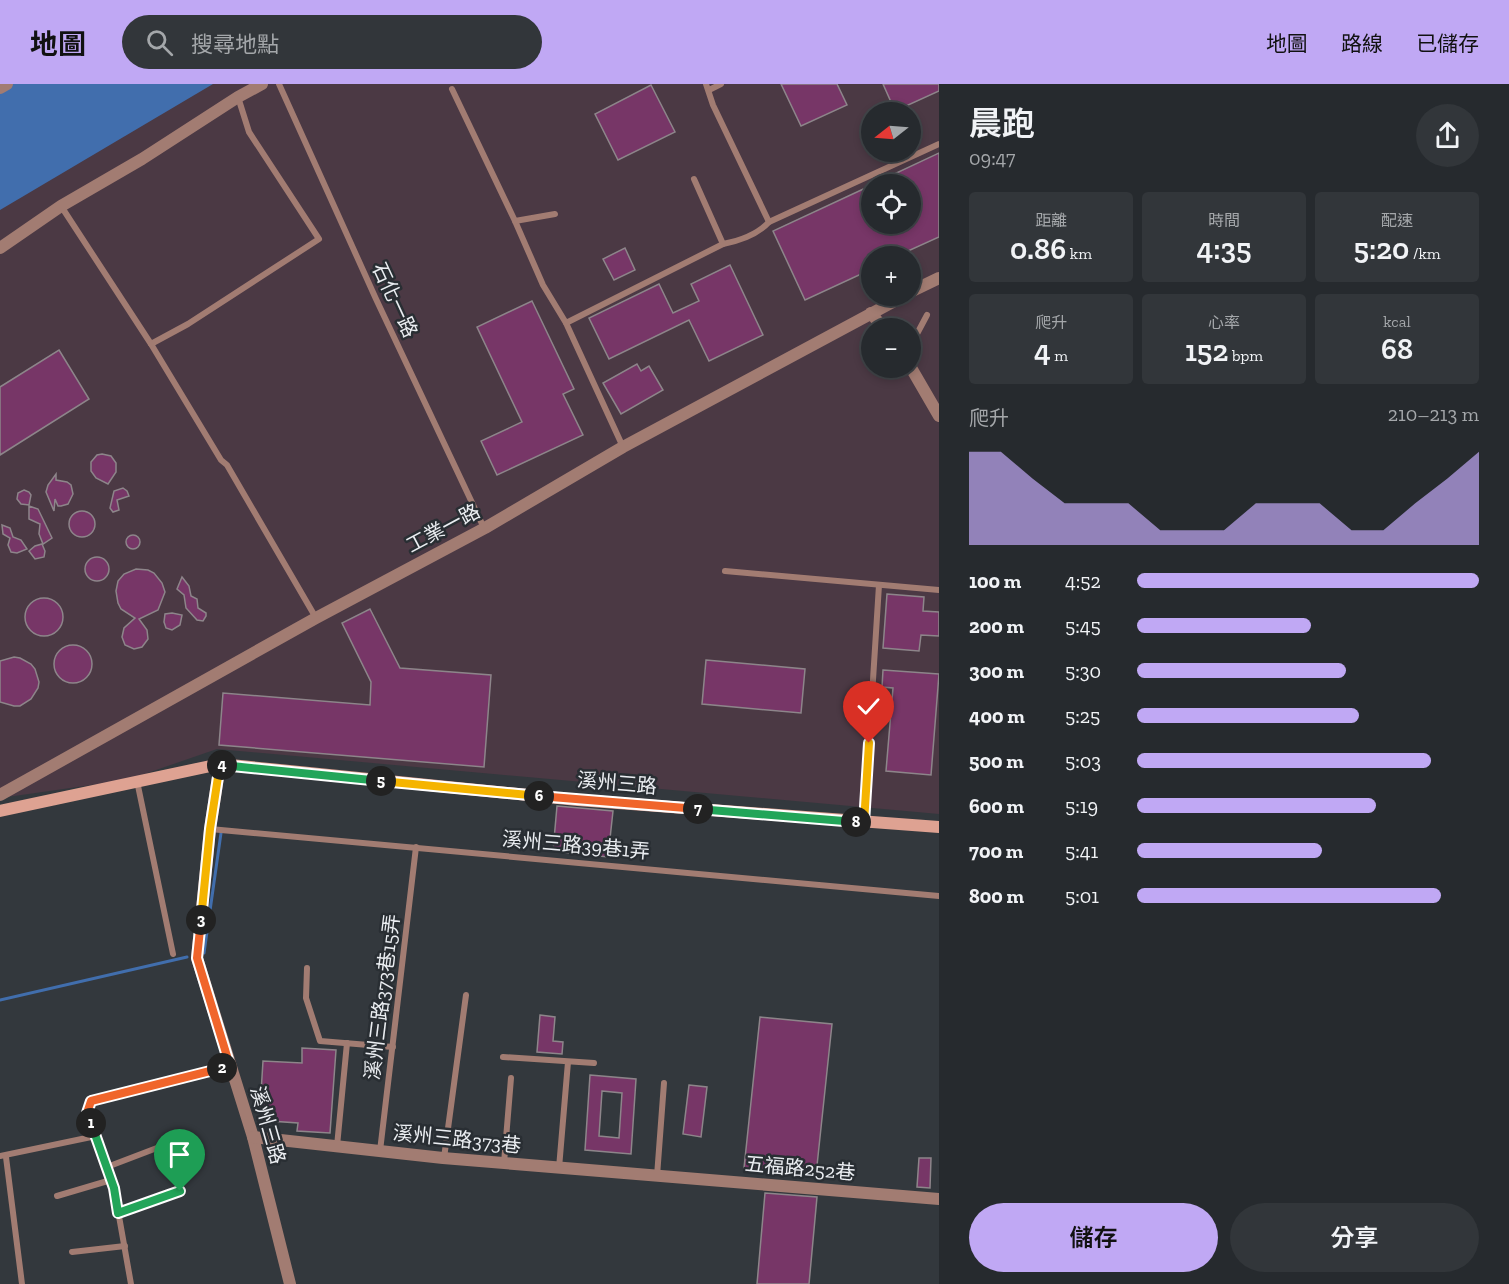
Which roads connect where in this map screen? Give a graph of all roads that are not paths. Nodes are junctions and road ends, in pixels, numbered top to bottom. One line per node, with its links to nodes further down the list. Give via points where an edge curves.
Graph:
1 (7, 84): 6 (street)
2 (262, 84): 8 (street)
3 (279, 84): 29 (lane, 石化一路)
4 (721, 84): 5 (lane)
5 (708, 87): 14 (lane)
6 (0, 88)
7 (452, 89): 13 (lane)
8 (238, 97): 11 (street); 25 (lane, via 249,132 319,238)
9 (939, 144): 14 (lane)
10 (694, 179): 15 (lane)
11 (61, 206): 16 (street); 25 (lane)
12 (555, 214): 13 (lane)
13 (515, 221): 23 (lane, via 543,285)
14 (769, 222): 15 (lane, via 735,242)
15 (723, 244): 23 (lane)
16 (0, 248)
17 (939, 278): 18 (street)
18 (921, 287)
19 (885, 306): 20 (street, 工業一路)
20 (871, 313): 22 (street); 28 (street, 工業一路)
21 (927, 315): 24 (lane)
22 (875, 318)
23 (566, 323): 28 (lane)
24 (921, 326)
25 (151, 344): 33 (lane)
26 (917, 378): 27 (street)
27 (939, 416)
28 (623, 447): 29 (street, 工業一路)
29 (485, 528): 33 (street, 工業一路)
30 (725, 571): 31 (lane)
31 (879, 585): 32 (lane); 38 (lane)
32 (939, 590)
33 (316, 618): 36 (street, 工業一路)
34 (220, 764): 35 (street, 溪州三路); 38 (street, 溪州三路); 40 (street, 溪州三路)
35 (137, 781): 37 (street, 溪州三路); 43 (lane)
36 (0, 795)
37 (0, 811)
38 (864, 823): 39 (street, 溪州三路)
39 (939, 827)
40 (210, 829): 41 (lane, 溪州三路39巷1弄); 51 (street, 溪州三路, via 197,958)
41 (416, 847): 42 (lane, 溪州三路39巷1弄); 47 (lane, 溪州三路373巷15弄)
42 (939, 896)
43 (173, 954)
44 (307, 968): 46 (lane, via 306,998 320,1041)
45 (466, 995): 60 (lane)
46 (347, 1043): 47 (lane); 57 (lane)
47 (393, 1047): 58 (lane, 溪州三路373巷15弄)
48 (503, 1057): 49 (lane)
49 (568, 1062): 50 (lane); 63 (lane)
50 (594, 1064)
51 (230, 1066): 54 (lane, via 91,1101 87,1113); 55 (street, 溪州三路)
52 (511, 1078): 61 (lane)
53 (664, 1083): 64 (lane)
54 (96, 1136): 59 (lane); 62 (lane)
55 (253, 1137): 57 (street, 溪州三路373巷); 74 (street, 溪州三路)
56 (170, 1143): 62 (lane)
57 (337, 1146): 58 (street, 溪州三路373巷)
58 (380, 1151): 60 (street, 溪州三路373巷)
59 (3, 1156): 72 (lane)
60 (443, 1158): 61 (street, 溪州三路373巷)
61 (504, 1164): 63 (street, 溪州三路373巷)
62 (107, 1167): 65 (lane)
63 (559, 1168): 64 (street, 溪州三路373巷)
64 (657, 1176): 68 (street, 五福路252巷)
65 (111, 1180): 67 (lane); 69 (lane)
66 (180, 1191): 69 (lane)
67 (57, 1196)
68 (939, 1199)
69 (118, 1213): 70 (lane)
70 (125, 1246): 71 (lane); 73 (lane)
71 (72, 1252)
72 (22, 1284)
73 (131, 1284)
74 (290, 1284)

